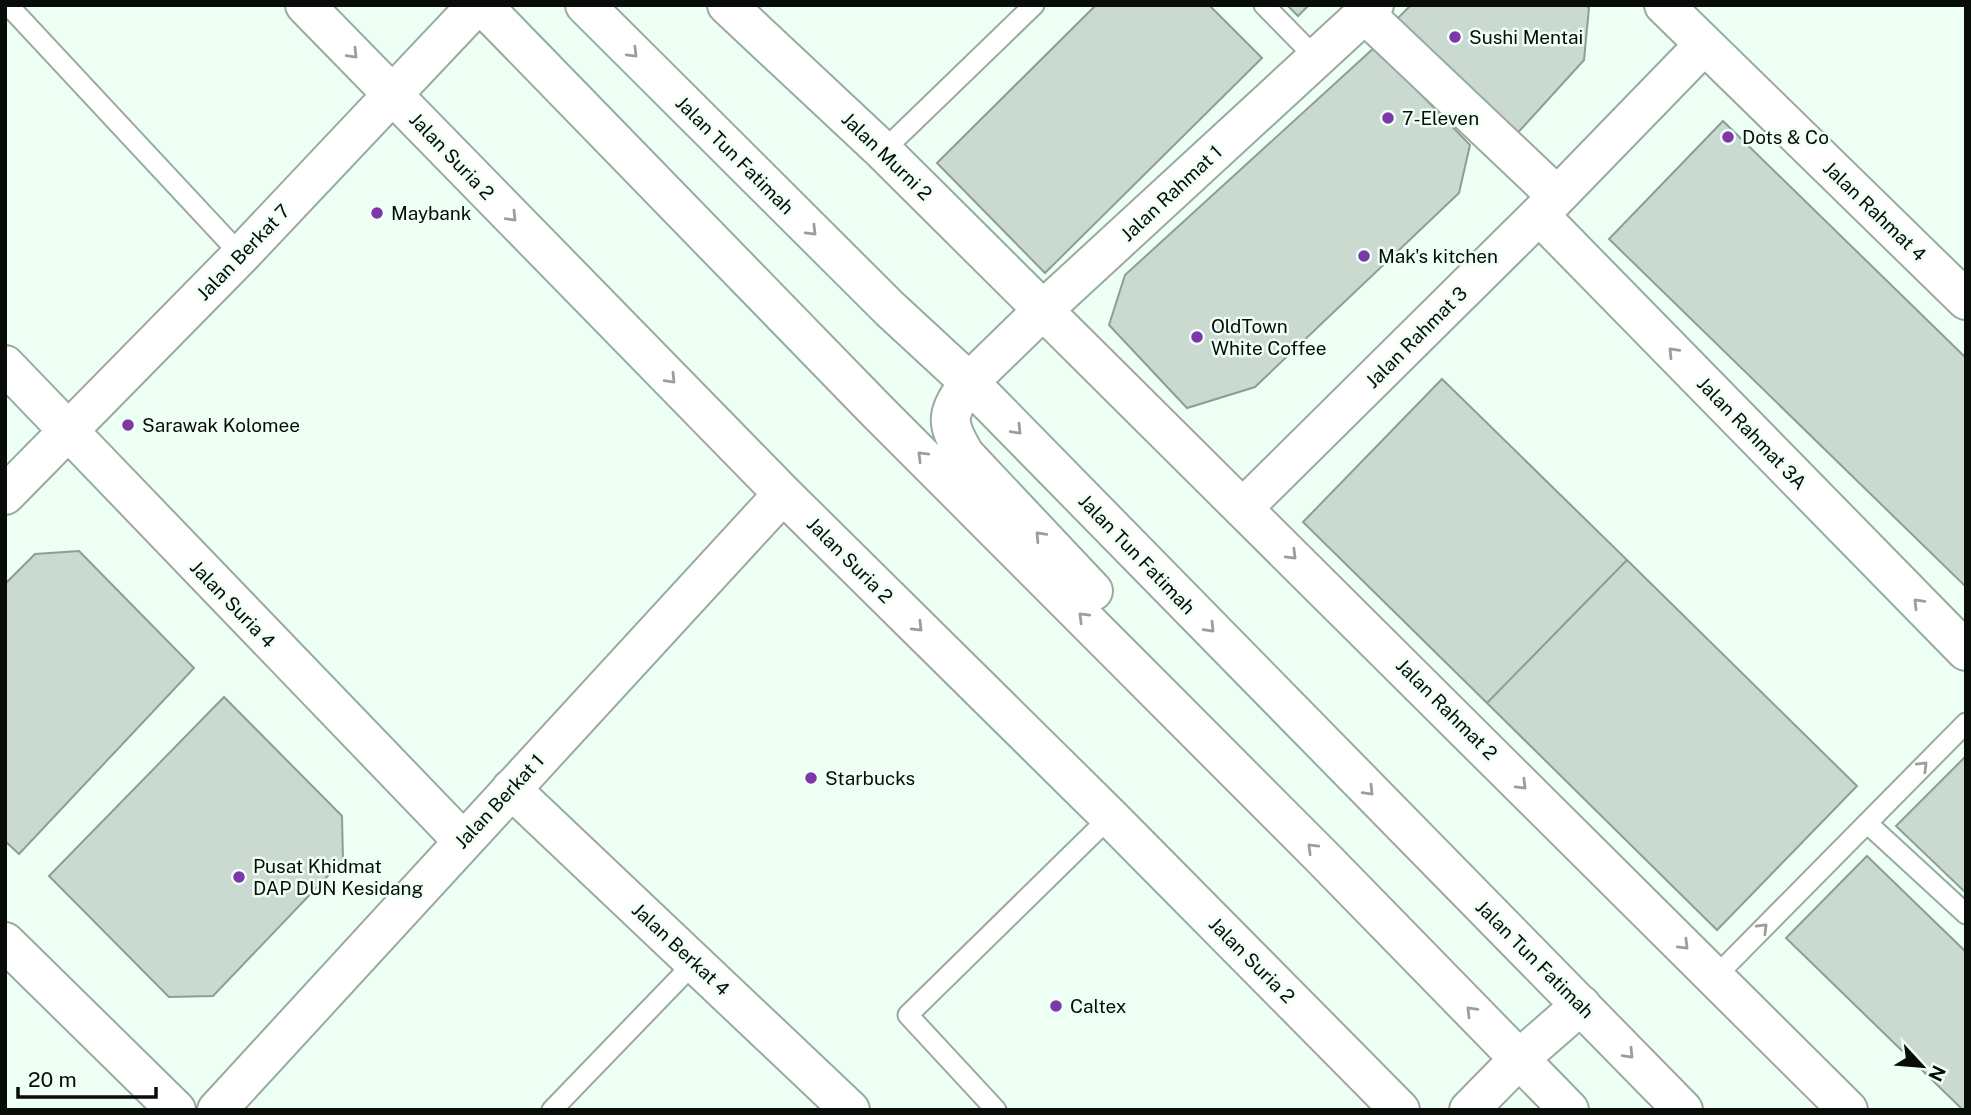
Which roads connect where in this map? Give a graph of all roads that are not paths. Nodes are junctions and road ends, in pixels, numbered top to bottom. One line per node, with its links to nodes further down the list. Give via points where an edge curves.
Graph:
1 (8, 5): 14 (lane)
2 (305, 5): 11 (street, Jalan Suria 2, one-way to 11)
3 (479, 5): 11 (street, Jalan Berkat 7); 24 (street, one-way to 3)
4 (585, 5): 18 (street, Jalan Tun Fatimah, one-way to 18)
5 (727, 5): 12 (street, Jalan Murni 2)
6 (1034, 5): 12 (lane)
7 (1264, 5): 10 (lane)
8 (1370, 9): 10 (street, Jalan Rahmat 1); 13 (street, Jalan Rahmat 3A)
9 (1686, 22): 13 (street, Jalan Rahmat 3); 15 (street, Jalan Rahmat 4)
10 (1317, 60): 16 (street, Jalan Rahmat 1)
11 (392, 95): 14 (street, Jalan Berkat 7); 20 (street, Jalan Suria 2, one-way to 20)
12 (883, 151): 16 (street, Jalan Murni 2)
13 (1548, 206): 22 (street, Jalan Rahmat 3); 23 (street, Jalan Rahmat 3A, one-way to 13)
14 (241, 255): 19 (street, Jalan Berkat 7)
15 (1966, 300)
16 (1043, 310): 18 (street, Jalan Rahmat 1); 22 (street, Jalan Rahmat 2)
17 (5, 365): 19 (street, Jalan Suria 4)
18 (969, 382): 24 (street, Jalan Rahmat 1, one-way to 18, via 1133,635 965,455 952,434 951,407); 34 (street, Jalan Tun Fatimah, one-way to 34)
19 (67, 432): 21 (street, Jalan Berkat 7); 29 (street, Jalan Suria 4)
20 (783, 494): 26 (street, Jalan Berkat 1); 27 (street, Jalan Suria 2, one-way to 27)
21 (5, 495)
22 (1244, 507): 33 (street, Jalan Rahmat 2, one-way to 33)
23 (1966, 651)
24 (1170, 705): 35 (street, one-way to 24)
25 (1966, 723): 28 (lane, one-way to 25)
26 (511, 789): 29 (street, Jalan Berkat 1); 32 (street, Jalan Berkat 4)
27 (1110, 817): 40 (lane, via 908,1015); 41 (street, Jalan Suria 2)
28 (1867, 823): 30 (lane); 33 (lane, one-way to 28)
29 (463, 841): 37 (street, Jalan Berkat 1)
30 (1966, 914)
31 (5, 942): 36 (street)
32 (695, 962): 38 (lane); 39 (street, Jalan Berkat 4)
33 (1715, 977): 45 (street, Jalan Rahmat 2)
34 (1581, 1005): 35 (street); 44 (street, Jalan Tun Fatimah, one-way to 44)
35 (1518, 1060): 42 (street); 43 (street)
36 (176, 1110)
37 (217, 1110)
38 (552, 1110)
39 (850, 1110)
40 (996, 1110)
41 (1400, 1110)
42 (1469, 1110)
43 (1569, 1110)
44 (1683, 1110)
45 (1849, 1110)

